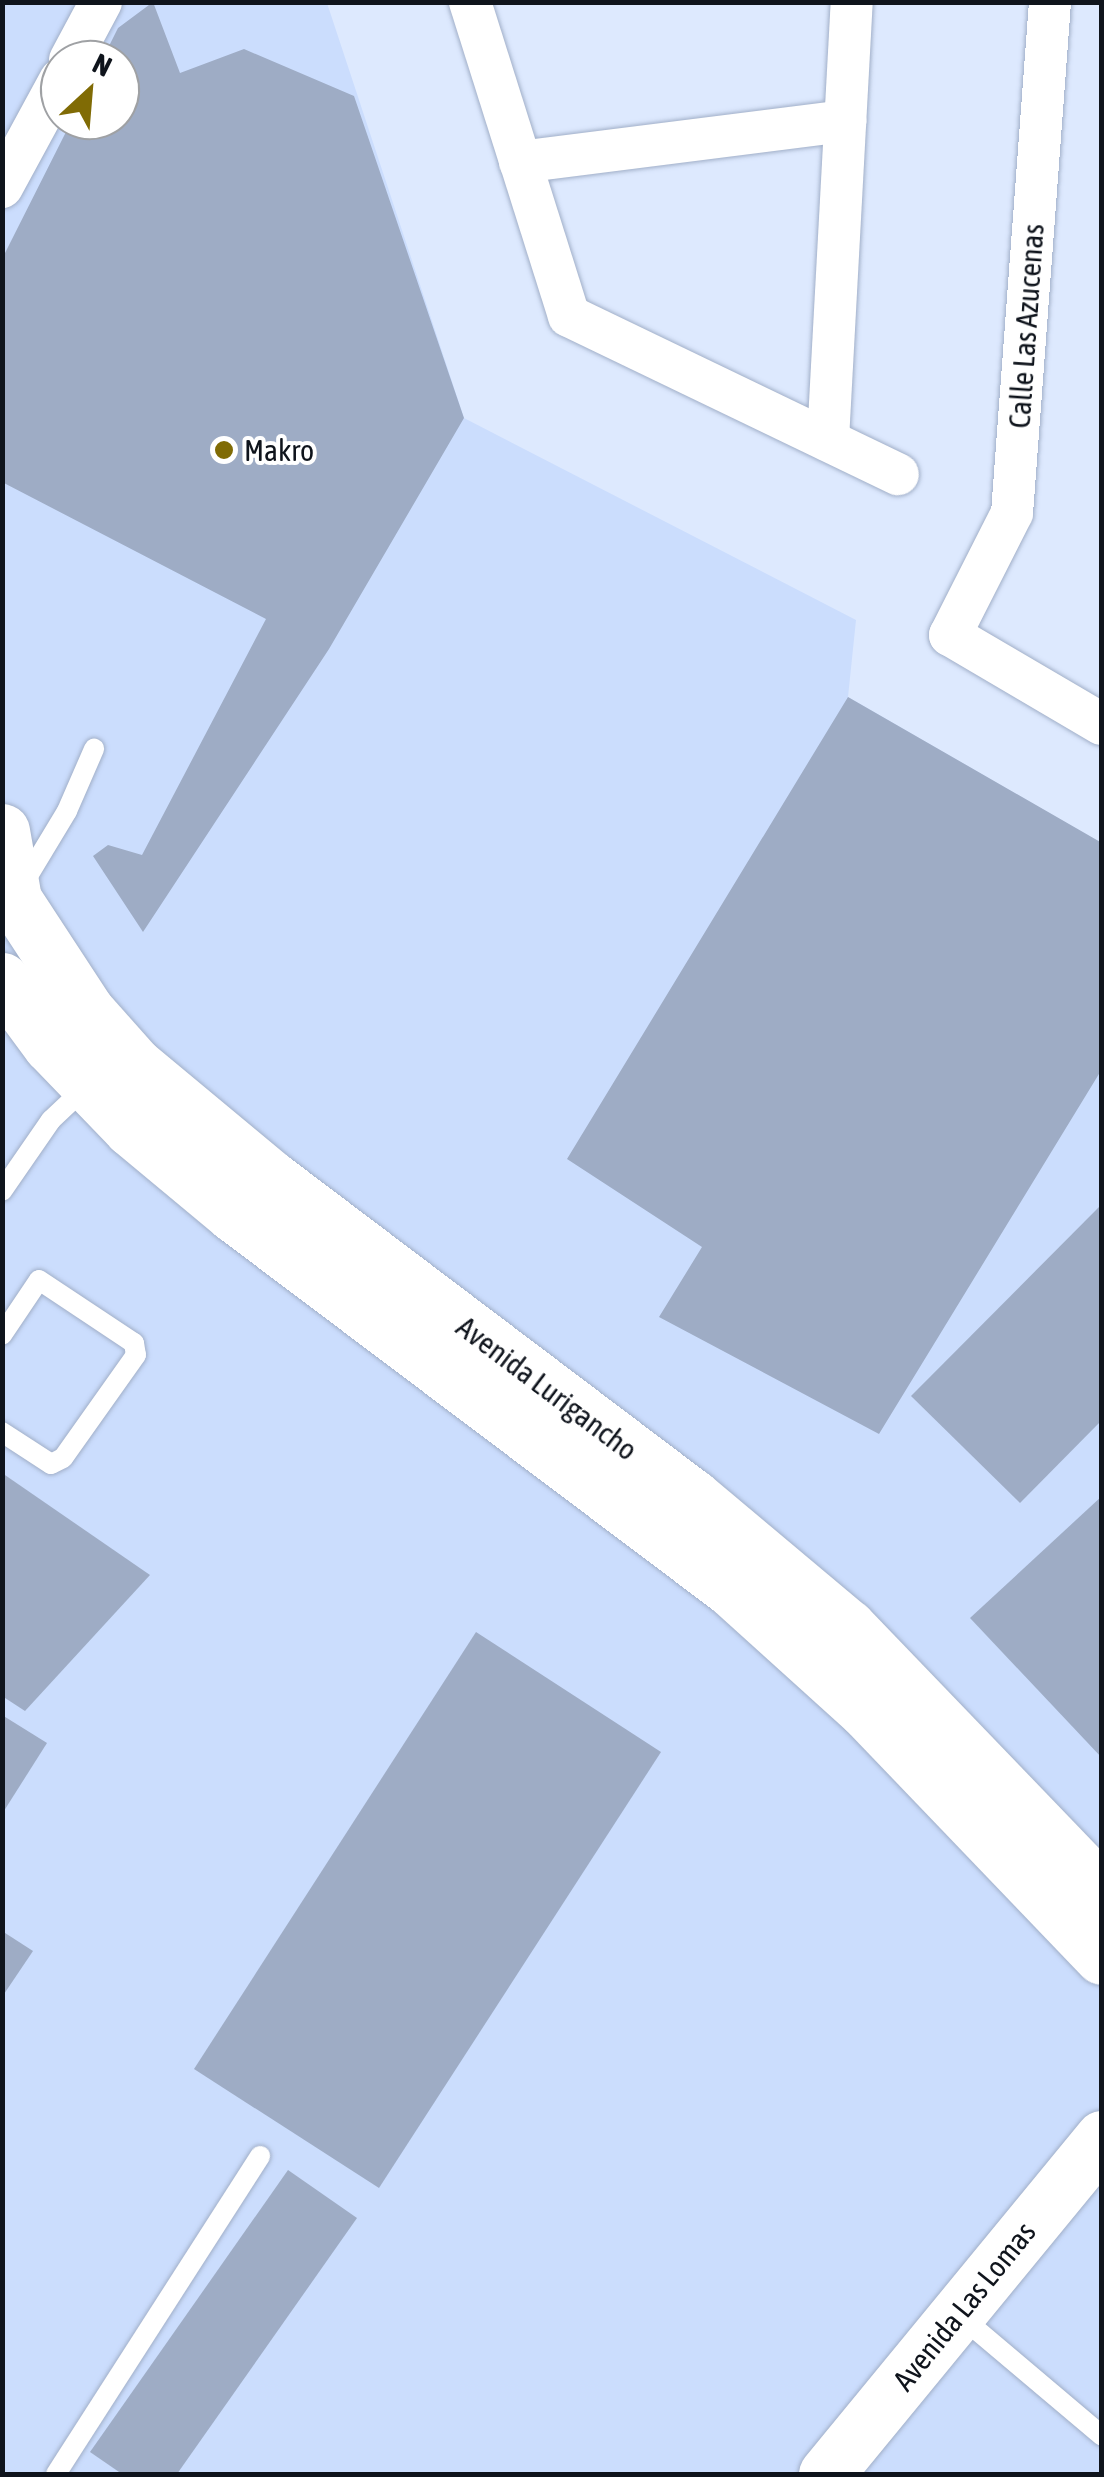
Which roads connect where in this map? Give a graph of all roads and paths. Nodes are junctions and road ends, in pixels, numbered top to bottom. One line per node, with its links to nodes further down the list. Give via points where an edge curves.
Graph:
1 (101, 2): 5 (street)
2 (470, 2): 8 (street)
3 (852, 2): 7 (street)
4 (1050, 2): 12 (street, Calle Las Azucenas, via 1012,513 950,635)
5 (81, 40)
6 (40, 117): 9 (street)
7 (845, 121): 8 (street); 10 (street)
8 (520, 162): 10 (street, via 569,316)
9 (2, 187)
10 (828, 440): 11 (street)
11 (898, 474)
12 (1098, 715)
13 (94, 749): 15 (lane, via 67,811)
14 (2, 831): 15 (main road)
15 (8, 890): 19 (main road, Avenida Lurigancho, via 88,1012 135,1065)
16 (2, 980): 17 (main road, Avenida Lurigancho)
17 (87, 1087): 18 (lane, via 51,1120); 19 (main road, Avenida Lurigancho, via 233,1214)
18 (2, 1192)
19 (432, 1334): 22 (main road, Avenida Lurigancho, via 693,1497 848,1627); 23 (main road, Avenida Lurigancho, via 866,1710)
20 (2, 1335): 21 (lane, via 40,1280 134,1344 136,1354 64,1458 51,1464)
21 (2, 1432)
22 (1102, 1891)
23 (1102, 1957)
24 (260, 2156): 28 (lane)
25 (1095, 2160): 26 (main road, Avenida Las Lomas)
26 (958, 2314): 27 (lane); 29 (main road, Avenida Las Lomas)
27 (1102, 2436)
28 (56, 2474)
29 (826, 2474)

